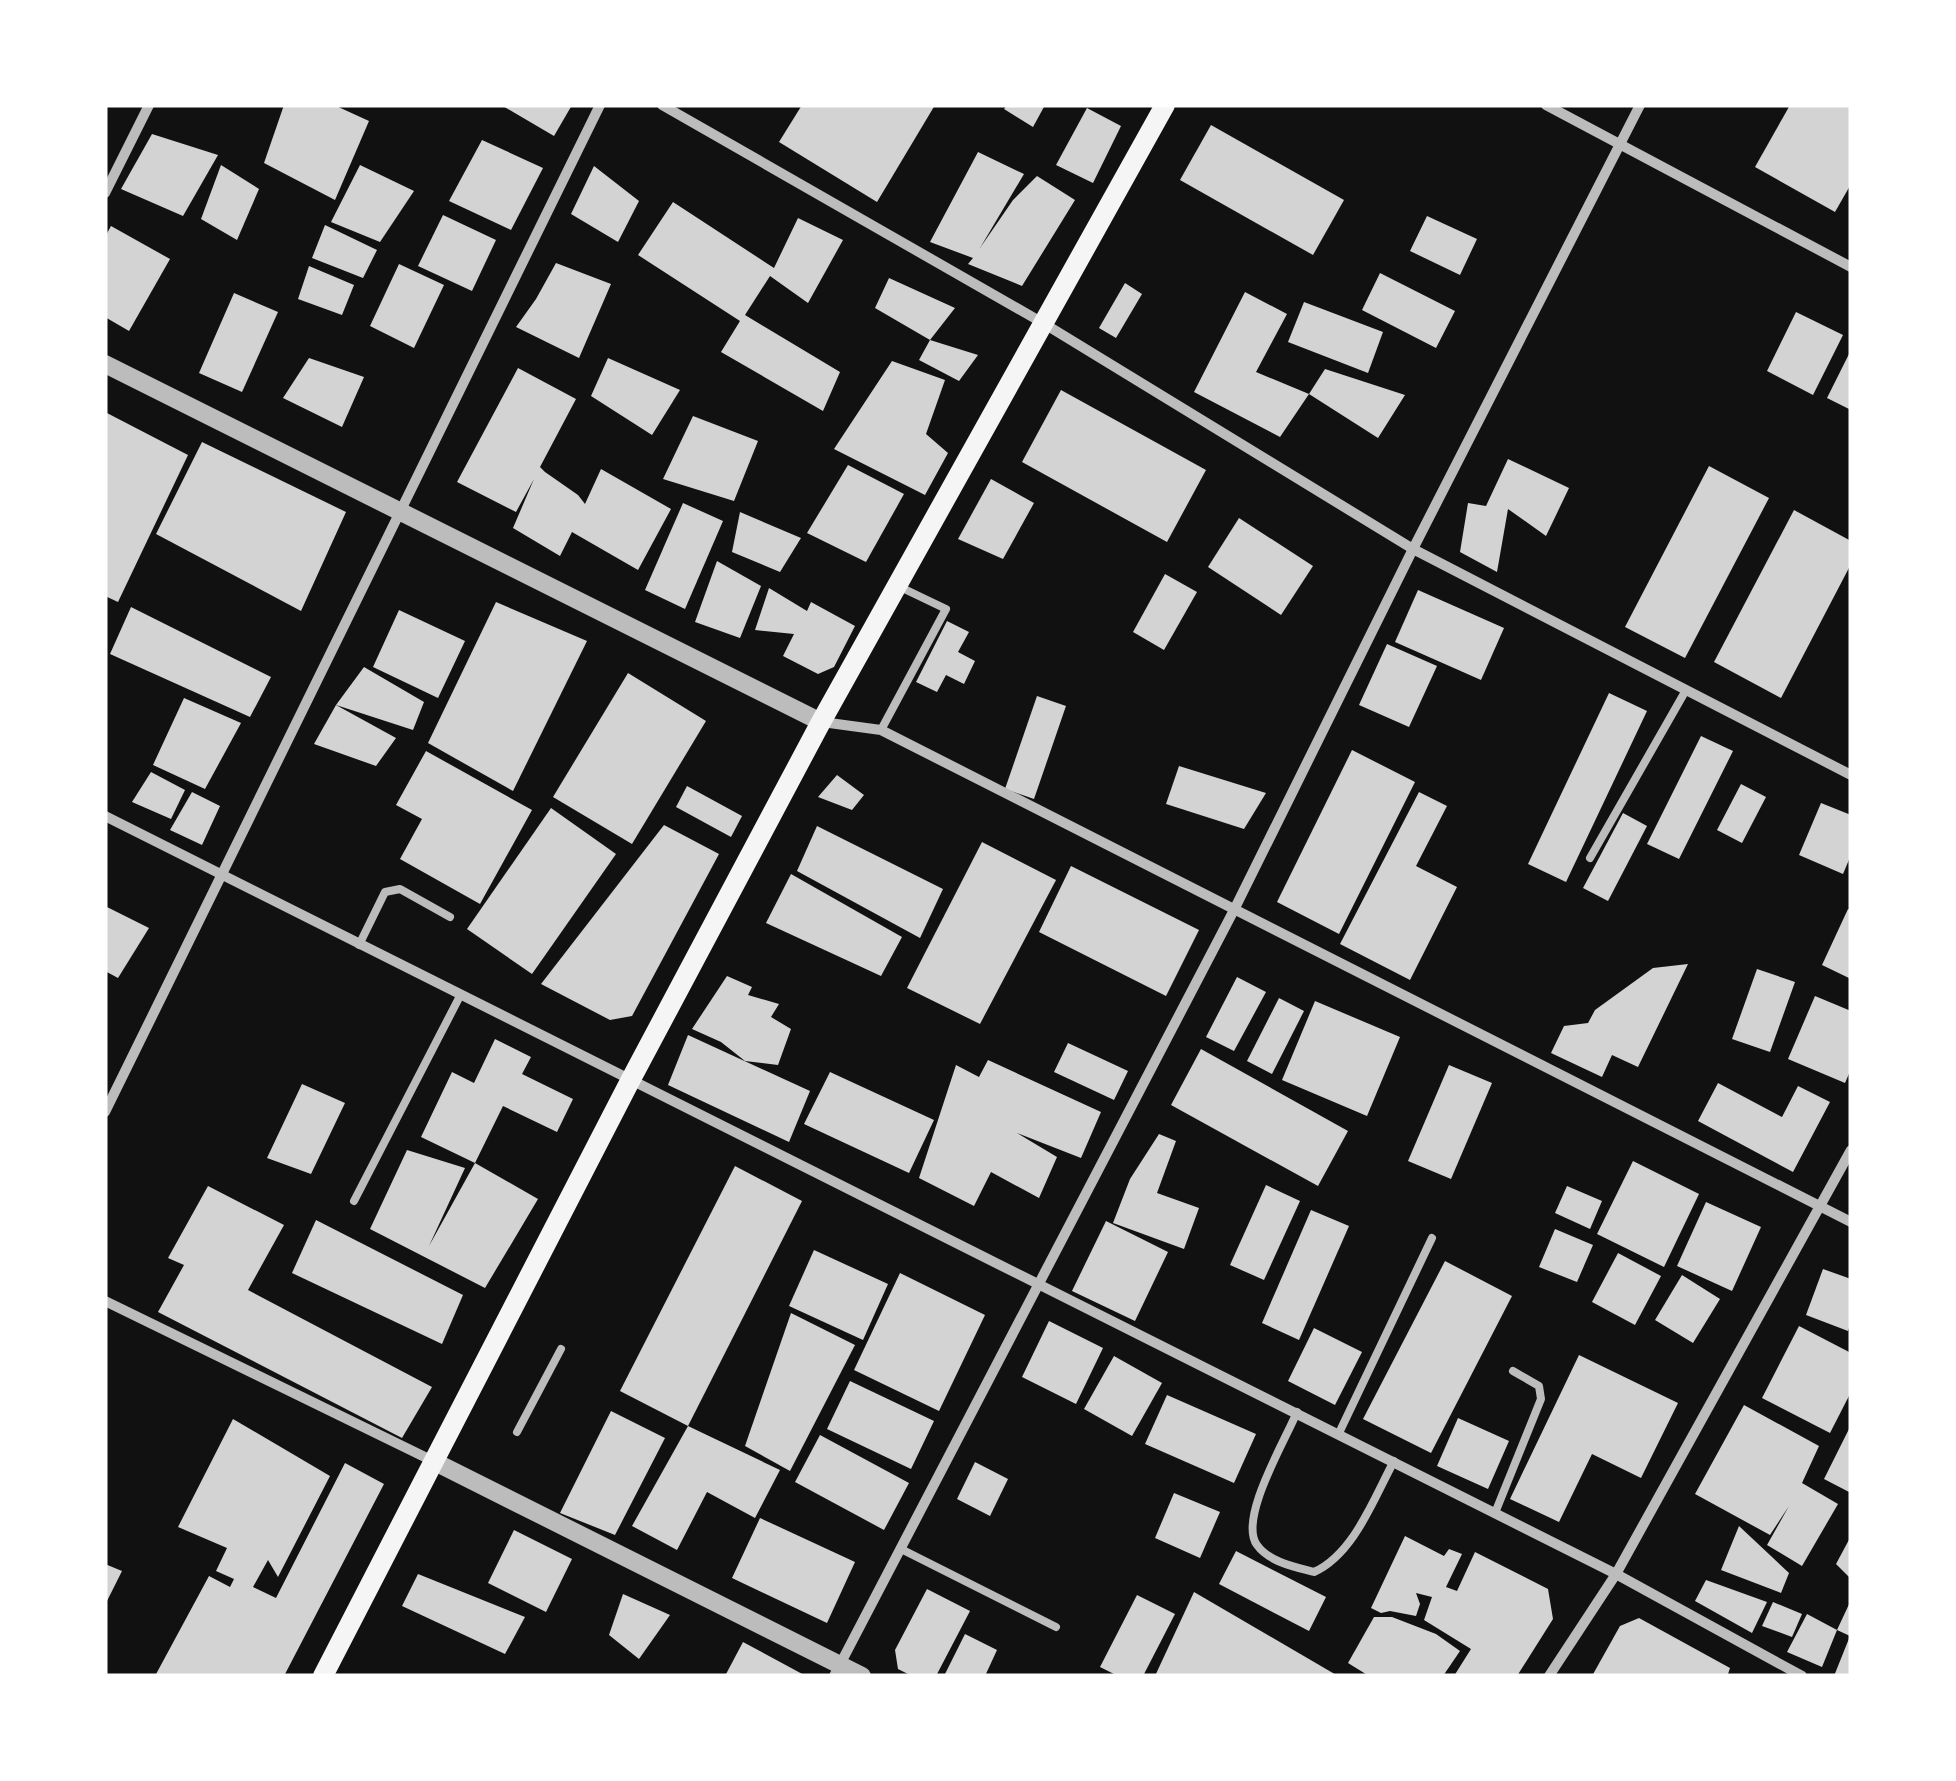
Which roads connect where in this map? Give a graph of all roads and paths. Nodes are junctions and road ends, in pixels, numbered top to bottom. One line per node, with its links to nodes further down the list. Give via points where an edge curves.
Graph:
1 (148, 105): 8 (street)
2 (600, 105): 12 (street)
3 (662, 105): 10 (street)
4 (1166, 105): 10 (main road)
5 (1546, 105): 7 (street)
6 (1640, 105): 7 (street)
7 (1620, 145): 9 (street); 13 (street)
8 (105, 193)
9 (1851, 267)
10 (1043, 323): 13 (street); 14 (main road)
11 (105, 364): 12 (street)
12 (402, 512): 16 (street); 21 (street)
13 (1412, 550): 15 (street); 22 (street)
14 (897, 586): 16 (main road); 17 (lane, via 946,609)
15 (1686, 690): 18 (street); 20 (lane)
16 (821, 722): 17 (street); 26 (main road)
17 (881, 730): 22 (street)
18 (1851, 775)
19 (105, 816): 21 (street)
20 (1590, 858)
21 (222, 875): 24 (street); 27 (street)
22 (1234, 910): 30 (street); 33 (street)
23 (450, 917): 24 (lane, via 394,889 385,892)
24 (360, 945): 25 (street)
25 (460, 996): 26 (street); 29 (lane)
26 (630, 1082): 33 (street); 41 (main road)
27 (105, 1112)
28 (1851, 1150): 30 (street)
29 (354, 1201)
30 (1820, 1206): 31 (street); 44 (street)
31 (1851, 1222)
32 (1432, 1238): 39 (lane)
33 (1042, 1283): 37 (street); 43 (street)
34 (105, 1301): 41 (street)
35 (561, 1349): 38 (lane)
36 (1513, 1371): 42 (lane, via 1540,1386 1540,1399)
37 (1297, 1412): 39 (street); 40 (lane, via 1255,1506 1250,1531 1267,1555 1314,1572 1328,1566)
38 (517, 1432)
39 (1339, 1434): 40 (street)
40 (1394, 1461): 42 (street)
41 (433, 1462): 46 (street); 48 (main road)
42 (1496, 1513): 44 (street)
43 (901, 1549): 45 (lane); 46 (street)
44 (1616, 1574): 47 (street); 50 (street)
45 (1056, 1627)
46 (837, 1670): 49 (street)
47 (1794, 1674)
48 (323, 1676)
49 (862, 1676)
50 (1550, 1676)

